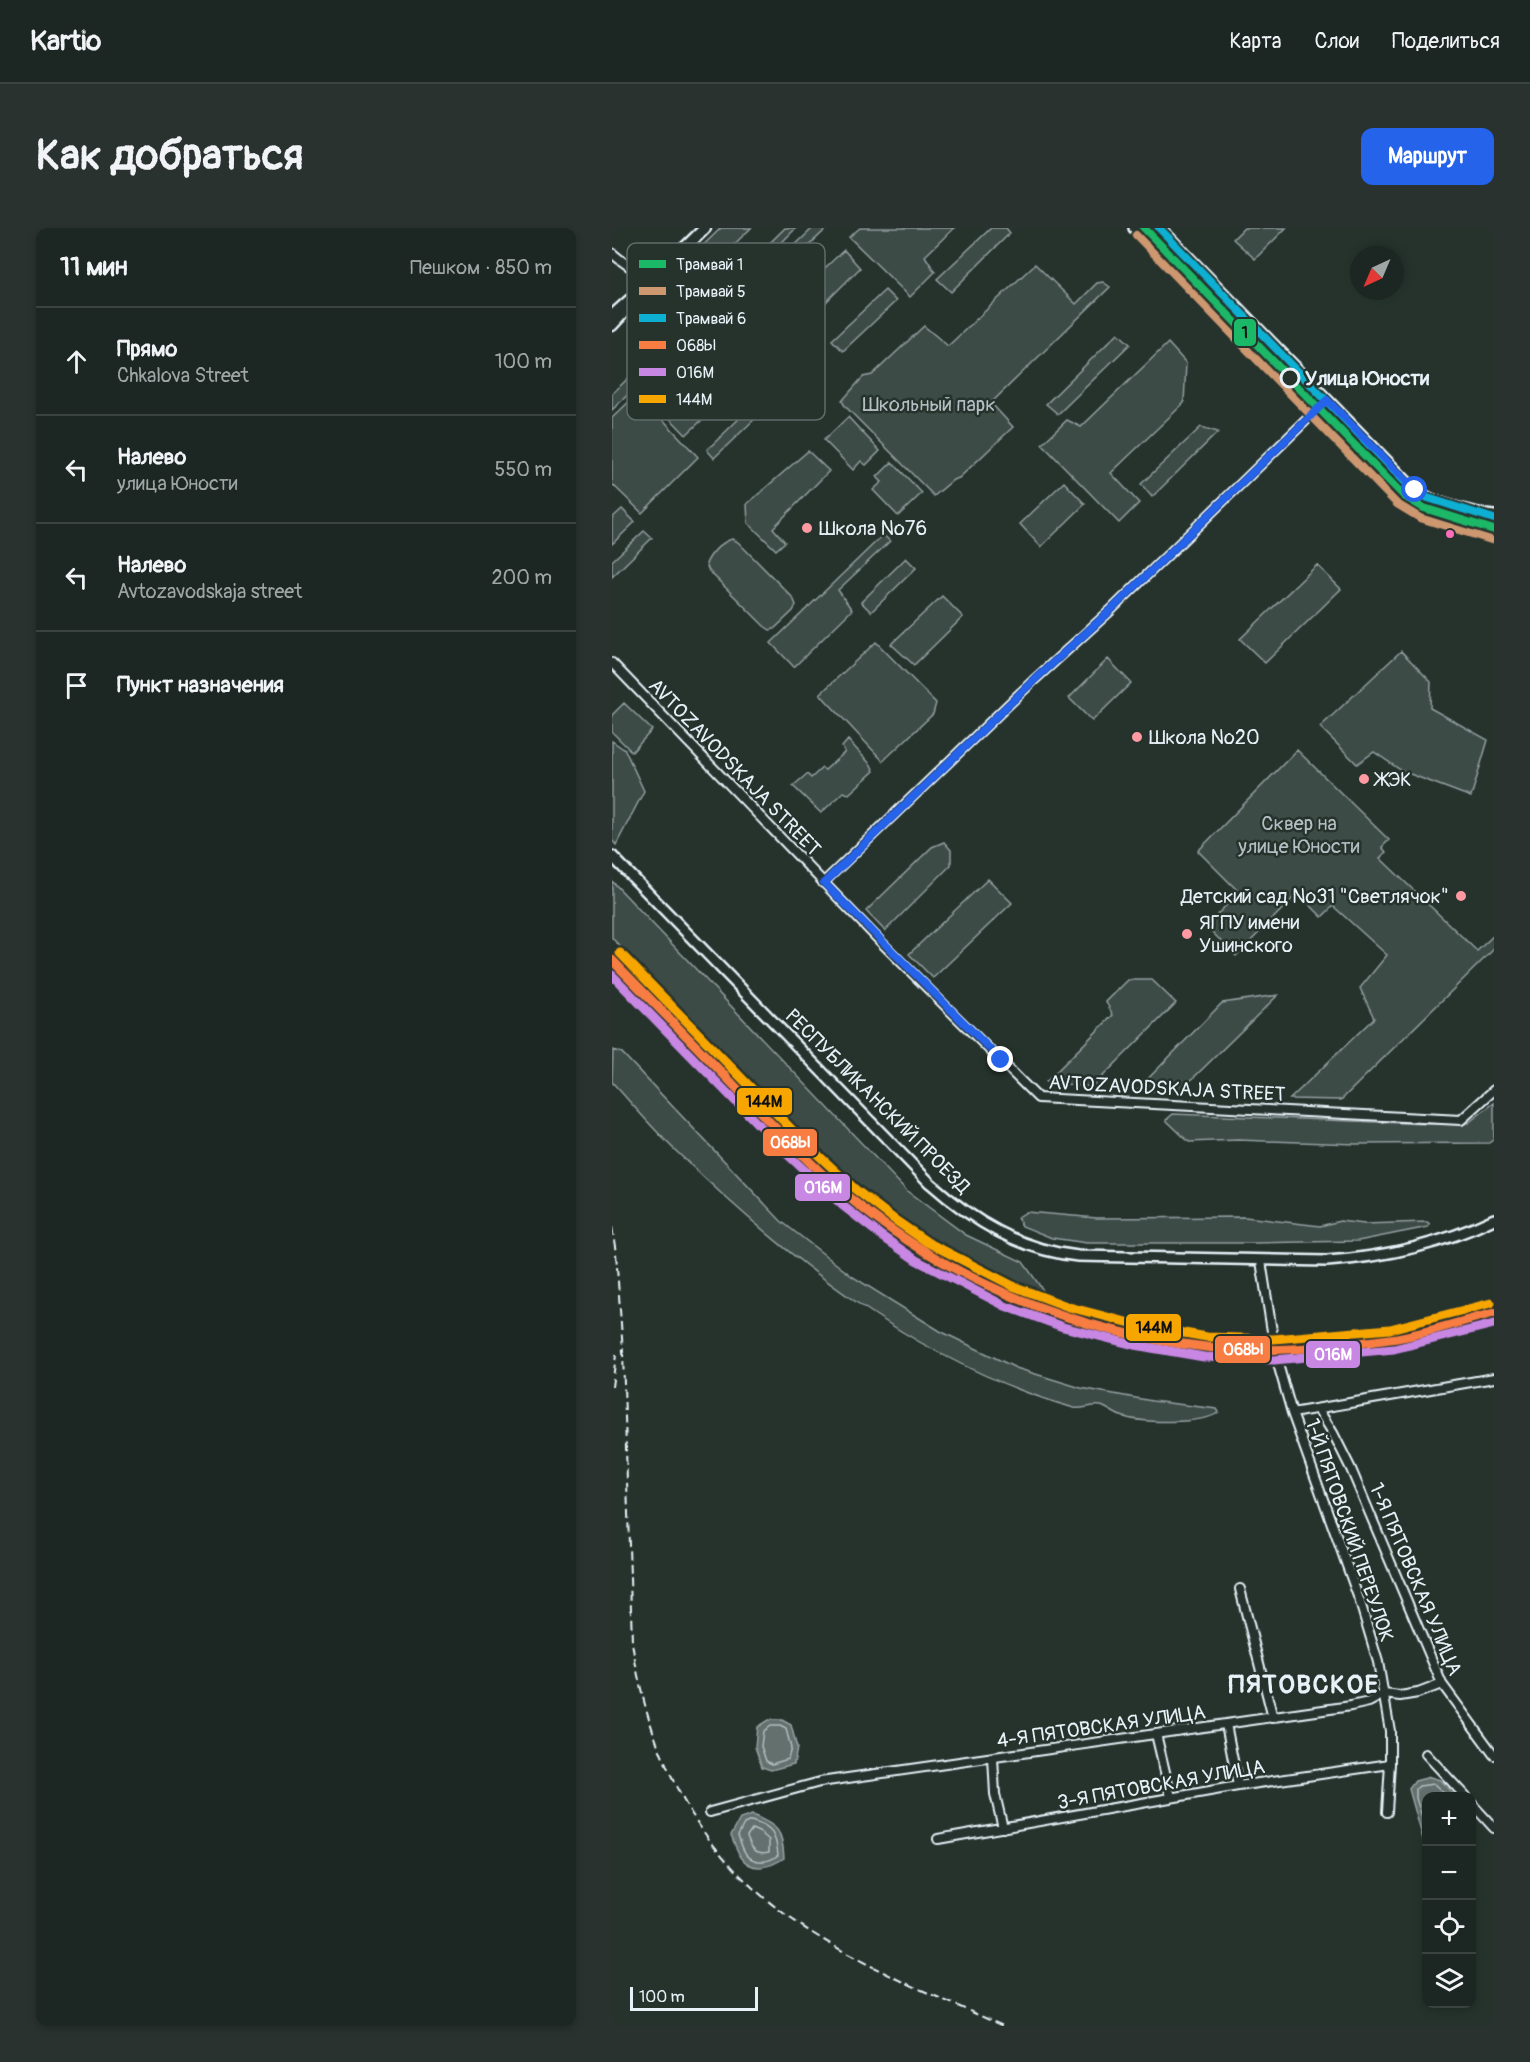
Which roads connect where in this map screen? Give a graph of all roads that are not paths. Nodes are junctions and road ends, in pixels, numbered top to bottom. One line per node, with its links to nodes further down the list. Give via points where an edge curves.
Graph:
1 (705, 228): 4 (main road)
2 (1134, 228): 12 (street)
3 (1160, 228): 11 (street)
4 (690, 243)
5 (612, 253): 6 (street)
6 (627, 267)
7 (627, 303): 9 (main road)
8 (627, 308): 10 (main road)
9 (612, 316)
10 (612, 325)
11 (1327, 400): 12 (street); 13 (street, via 1421,494)
12 (1313, 412): 14 (street, via 1408,508); 17 (street, via 1118,604)
13 (1494, 516)
14 (1494, 537)
15 (612, 663): 17 (street, AVTOZAVODSKAJA STREET)
16 (612, 856): 20 (street, РЕСПУБЛИКАНСКИЙ ПРОЕЗД, via 930,1183 984,1224 1006,1237 1054,1254)
17 (824, 883): 18 (street, AVTOZAVODSKAJA STREET, via 1038,1098 1461,1120)
18 (1494, 1090)
19 (1494, 1219): 20 (street, РЕСПУБЛИКАНСКИЙ ПРОЕЗД, via 1463,1234 1398,1253 1336,1261)
20 (1261, 1261): 23 (street, 1-Й ПЯТОВСКИЙ ПЕРЕУЛОК, via 1275,1356)
21 (1494, 1378): 22 (street)
22 (1318, 1409): 23 (street); 25 (street, 1-Я ПЯТОВСКАЯ УЛИЦА, via 1351,1469)
23 (1292, 1413): 26 (street, 1-Й ПЯТОВСКИЙ ПЕРЕУЛОК, via 1360,1602)
24 (1240, 1589): 27 (street)
25 (1442, 1684): 26 (street, via 1418,1693); 31 (street, 1-Я ПЯТОВСКАЯ УЛИЦА)
26 (1384, 1694): 27 (street, 4-Я ПЯТОВСКАЯ УЛИЦА, via 1352,1706); 33 (street, 1-Й ПЯТОВСКИЙ ПЕРЕУЛОК)
27 (1273, 1718): 28 (street, 4-Я ПЯТОВСКАЯ УЛИЦА)
28 (1226, 1724): 29 (street, 4-Я ПЯТОВСКАЯ УЛИЦА); 34 (street)
29 (1156, 1734): 32 (street, 4-Я ПЯТОВСКАЯ УЛИЦА); 36 (street)
30 (1426, 1754): 35 (street)
31 (1494, 1755)
32 (993, 1758): 38 (street, 4-Я ПЯТОВСКАЯ УЛИЦА, via 820,1782); 40 (street, via 995,1794)
33 (1390, 1764): 34 (street, 3-Я ПЯТОВСКАЯ УЛИЦА); 39 (street, 1-Й ПЯТОВСКИЙ ПЕРЕУЛОК)
34 (1238, 1786): 36 (street, 3-Я ПЯТОВСКАЯ УЛИЦА)
35 (1460, 1792)
36 (1172, 1797): 40 (street, 3-Я ПЯТОВСКАЯ УЛИЦА)
37 (1476, 1808): 41 (street)
38 (710, 1812)
39 (1387, 1812)
40 (1003, 1828): 42 (street, 3-Я ПЯТОВСКАЯ УЛИЦА)
41 (1494, 1828)
42 (938, 1839)

